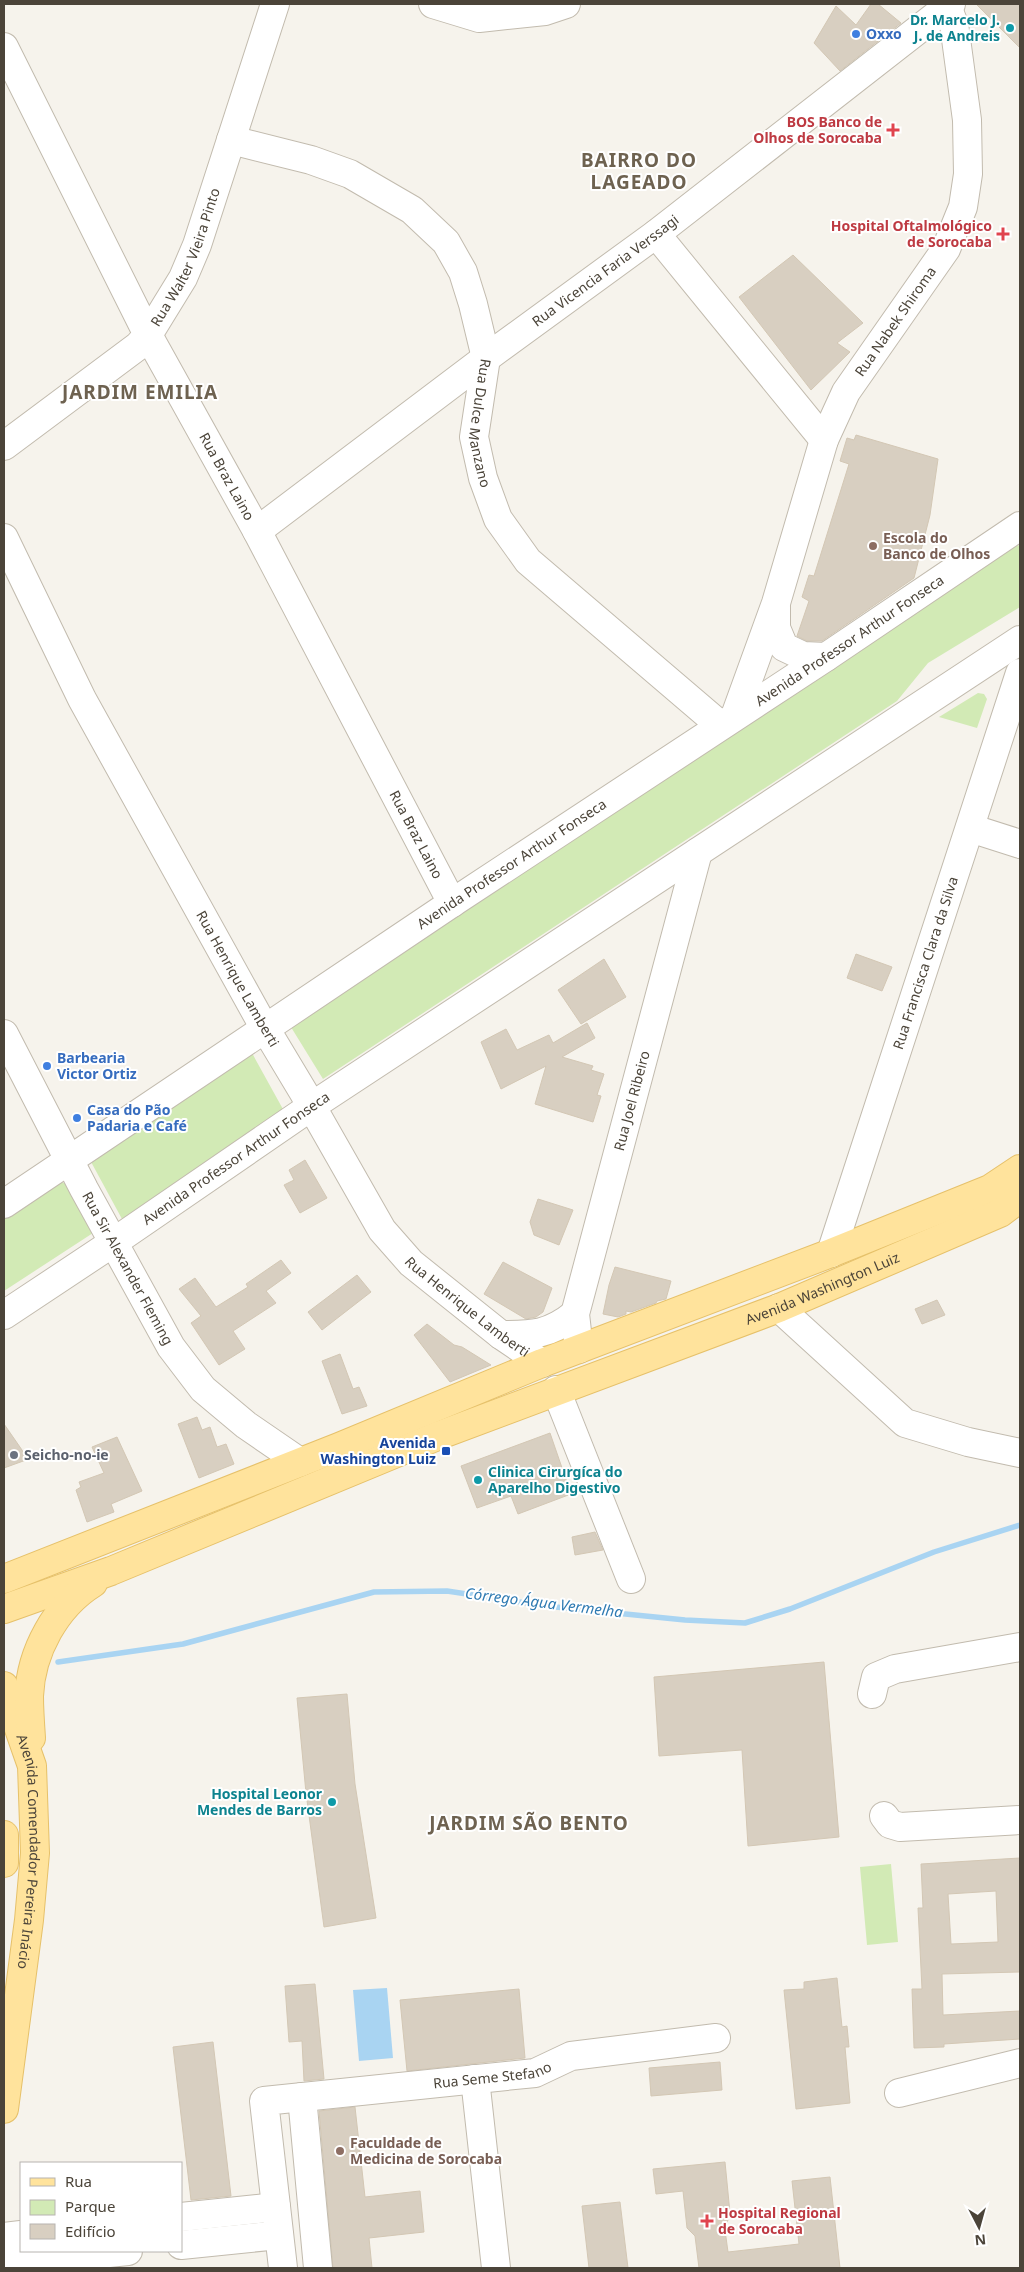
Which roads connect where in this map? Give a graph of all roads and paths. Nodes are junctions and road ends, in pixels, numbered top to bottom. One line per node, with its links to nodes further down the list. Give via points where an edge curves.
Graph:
1 (275, 4): 6 (street, Rua Walter Vieira Pinto)
2 (433, 4): 3 (street, via 479,18 545,11)
3 (566, 4)
4 (948, 4): 7 (street, Rua Vicencia Faria Verssagi); 10 (street, Rua Nabek Shiroma, via 954,24 967,120 968,174 964,207 946,249 846,392)
5 (4, 47): 8 (street, Rua Braz Laino)
6 (231, 140): 8 (street, Rua Walter Vieira Pinto, via 183,278); 9 (street, Rua Dulce Manzano, via 311,160 350,174 412,210 446,242 463,272)
7 (656, 234): 9 (street, Rua Vicencia Faria Verssagi); 10 (street)
8 (148, 335): 11 (street, Rua Walter Vieira Pinto, via 138,346); 12 (street, Rua Braz Laino)
9 (486, 358): 12 (street, Rua Vicencia Faria Verssagi); 19 (street, Rua Dulce Manzano, via 474,437 498,519 528,561)
10 (824, 440): 15 (street, Rua Nabek Shiroma)
11 (4, 446)
12 (257, 531): 23 (street, Rua Braz Laino)
13 (1014, 534): 17 (street, Avenida Professor Arthur Fonseca)
14 (4, 538): 24 (street, Rua Henrique Lamberti, via 82,699)
15 (776, 603): 17 (street, Rua Nabek Shiroma, via 776,628 784,647 802,656); 19 (street, Rua Nabek Shiroma)
16 (1020, 640): 22 (street, Avenida Professor Arthur Fonseca)
17 (826, 657): 19 (street, Avenida Professor Arthur Fonseca)
18 (1020, 673): 20 (street, Rua Francisca Clara da Silva)
19 (728, 721): 23 (street, Avenida Professor Arthur Fonseca)
20 (970, 828): 21 (street); 32 (street, Rua Francisca Clara da Silva)
21 (1020, 844)
22 (698, 852): 26 (street, Avenida Professor Arthur Fonseca); 34 (street, Rua Joel Ribeiro)
23 (452, 903): 24 (street, Avenida Professor Arthur Fonseca)
24 (266, 1029): 26 (street, Rua Henrique Lamberti); 27 (street, Avenida Professor Arthur Fonseca)
25 (4, 1034): 27 (street, Rua Sir Alexander Fleming)
26 (312, 1106): 31 (street, Avenida Professor Arthur Fonseca); 36 (street, Rua Henrique Lamberti, via 382,1230 411,1263)
27 (70, 1160): 30 (street, Avenida Professor Arthur Fonseca); 31 (street, Rua Sir Alexander Fleming)
28 (1020, 1169): 32 (main road, Avenida Washington Luiz, via 990,1189)
29 (1020, 1198): 33 (main road, Avenida Washington Luiz, via 1000,1213)
30 (4, 1204)
31 (114, 1242): 35 (street, Avenida Professor Arthur Fonseca); 43 (street, Rua Sir Alexander Fleming, via 171,1347 203,1388 246,1425)
32 (831, 1252): 37 (main road, Avenida Washington Luiz)
33 (779, 1308): 39 (main road, Avenida Washington Luiz); 41 (street, via 904,1423)
34 (576, 1314): 36 (street, via 559,1327 529,1335); 37 (street, Rua Joel Ribeiro)
35 (4, 1315)
36 (501, 1335): 38 (street, Rua Henrique Lamberti)
37 (579, 1349): 38 (main road, Avenida Washington Luiz)
38 (542, 1362): 43 (main road, Avenida Washington Luiz)
39 (556, 1390): 44 (main road, Avenida Washington Luiz); 46 (street)
40 (1020, 1430): 41 (street, via 994,1440)
41 (968, 1442): 42 (street)
42 (1020, 1453)
43 (300, 1462): 45 (main road, Avenida Washington Luiz)
44 (111, 1571): 47 (main road, Avenida Washington Luiz); 51 (main road, via 78,1592 55,1619 38,1652 29,1694)
45 (4, 1579)
46 (631, 1579)
47 (4, 1609)
48 (1020, 1647): 50 (street, via 895,1668 876,1677)
49 (4, 1686): 51 (main road, Avenida Comendador Pereira Inácio)
50 (872, 1694)
51 (32, 1766): 61 (main road, Avenida Comendador Pereira Inácio, via 35,1853)
52 (884, 1816): 53 (street, via 890,1824 900,1827)
53 (1020, 1820)
54 (4, 1835): 55 (main road, Avenida Comendador Pereira Inácio)
55 (4, 1863)
56 (716, 2038): 58 (street, Rua Seme Stefano, via 571,2056 536,2073)
57 (1020, 2063): 59 (street)
58 (475, 2079): 60 (street, Rua Seme Stefano); 73 (street)
59 (899, 2094)
60 (302, 2097): 62 (street); 63 (street, Rua Seme Stefano, via 264,2101)
61 (4, 2109)
62 (310, 2185): 63 (street); 72 (street)
63 (275, 2197): 64 (street); 66 (street)
64 (182, 2217)
65 (20, 2235): 67 (street)
66 (279, 2235): 68 (street); 71 (street)
67 (4, 2237)
68 (182, 2245)
69 (118, 2252): 70 (street)
70 (4, 2264)
71 (283, 2268)
72 (318, 2268)
73 (496, 2268)

